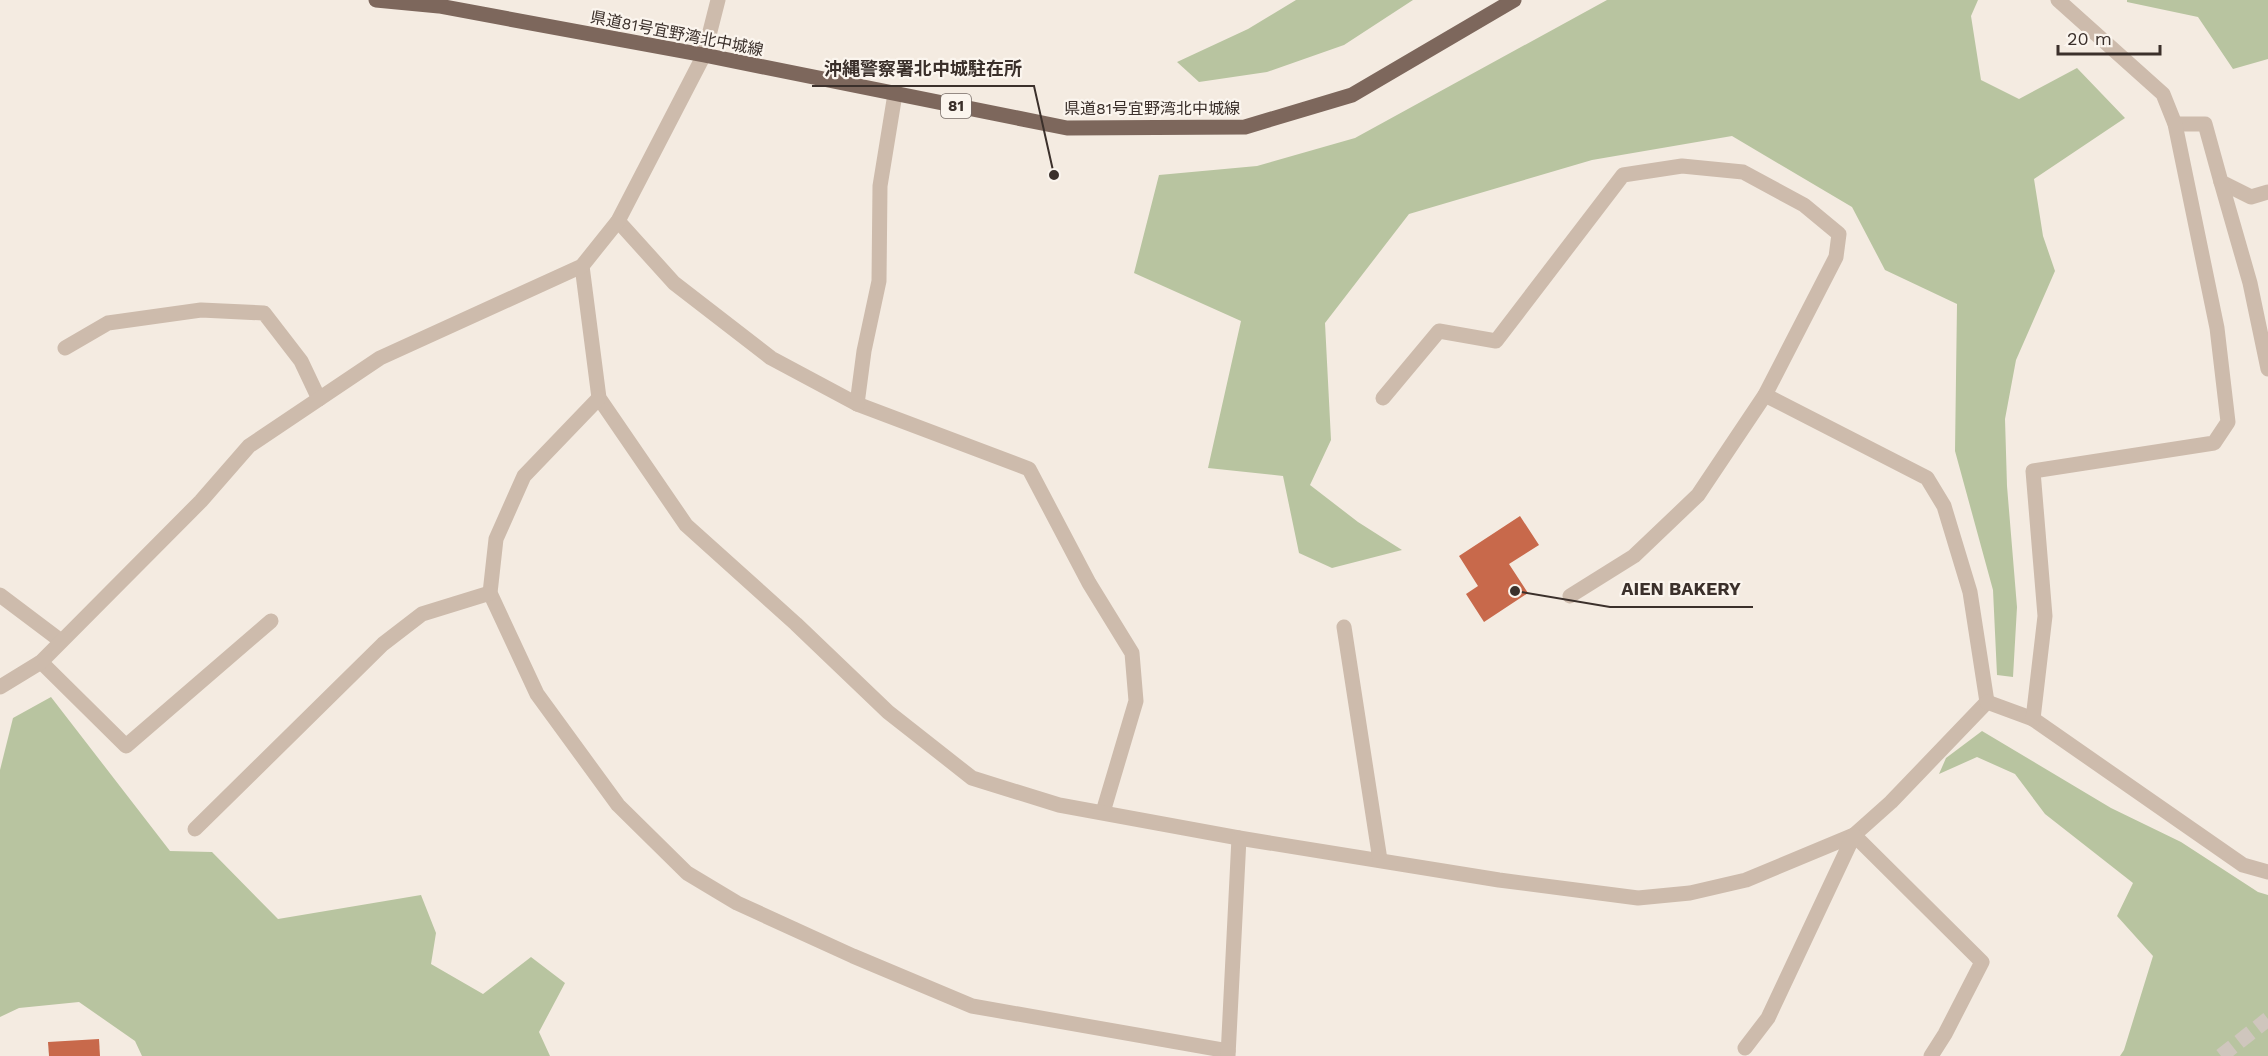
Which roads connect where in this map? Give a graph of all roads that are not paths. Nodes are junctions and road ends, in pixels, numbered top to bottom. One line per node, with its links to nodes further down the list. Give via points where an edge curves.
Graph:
1 (376, 0): 5 (main road, 県道81号宜野湾北中城線 / 81, via 439,6)
2 (718, 0): 5 (street)
3 (1514, 0): 6 (main road, 県道81号宜野湾北中城線 / 81, via 1352,95 1245,127 1067,128)
4 (2058, 0): 7 (street, via 2163,94)
5 (704, 55): 6 (main road, 県道81号宜野湾北中城線 / 81); 10 (street)
6 (895, 94): 18 (street, via 880,186 879,281)
7 (2175, 124): 8 (street, via 2205,124); 28 (street, via 2217,328 2228,422 2214,443 2033,471 2045,616)
8 (2221, 182): 9 (street, via 2251,197); 13 (street, via 2250,283)
9 (2268, 192)
10 (618, 221): 11 (street); 18 (street, via 674,283 771,358)
11 (582, 266): 15 (street); 17 (street, via 380,358)
12 (65, 348): 17 (street, via 108,323 201,310 264,313 301,361)
13 (2268, 369)
14 (1765, 395): 16 (street, via 1836,257 1839,234 1804,205 1743,172 1682,166 1623,175 1496,341 1439,331); 21 (street, via 1698,495 1634,556); 27 (street, via 1927,478 1944,506 1970,592)
15 (599, 398): 19 (street, via 524,476 496,539); 29 (street, via 686,525 888,711 972,778 1059,805)
16 (1383, 398)
17 (319, 399): 24 (street, via 249,446 201,501)
18 (857, 404): 29 (street, via 1029,469 1089,583 1132,653 1136,701)
19 (490, 593): 30 (street, via 422,614 383,644); 36 (street, via 537,694 618,805 687,873 736,903 972,1006)
20 (0, 595): 24 (street)
21 (1570, 596)
22 (271, 621): 25 (street, via 126,746)
23 (1344, 627): 33 (street)
24 (62, 641): 25 (street)
25 (40, 662): 26 (street)
26 (0, 687)
27 (1987, 702): 28 (street); 31 (street)
28 (2033, 719): 34 (street, via 2243,865)
29 (1103, 812): 32 (street)
30 (195, 829)
31 (1854, 835): 33 (street, via 1746,880 1690,893 1638,898); 35 (street, via 1768,1018); 37 (street, via 1982,962)
32 (1239, 838): 33 (street); 36 (street)
33 (1380, 860)
34 (2268, 872)
35 (1745, 1048)
36 (1228, 1054)
37 (1931, 1056)

